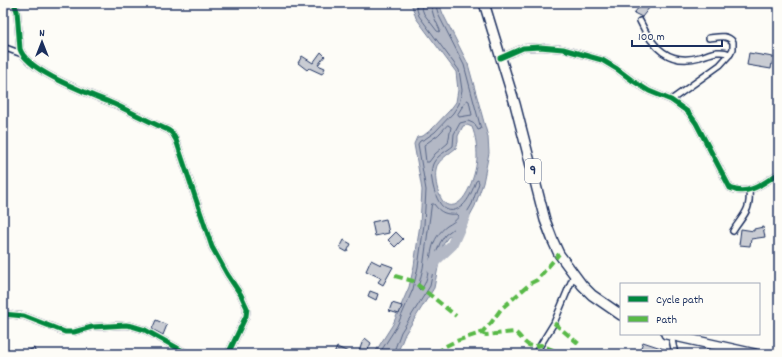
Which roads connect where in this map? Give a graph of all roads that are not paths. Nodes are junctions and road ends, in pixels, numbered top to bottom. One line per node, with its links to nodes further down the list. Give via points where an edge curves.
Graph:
1 (14, 3): 6 (street)
2 (484, 3): 8 (highway, 9)
3 (640, 21): 7 (street, via 650,39 669,56 689,59 712,52)
4 (709, 38): 7 (street, via 725,36 730,39 734,45)
5 (3, 48): 6 (street)
6 (22, 54): 18 (street, via 32,64 71,86 114,104 172,134 186,165 212,247 247,308 246,316)
7 (730, 54): 9 (street, via 720,65)
8 (500, 58): 9 (street, via 523,48 568,50 602,60 644,88); 13 (highway, 9, via 515,104 545,220 559,254)
9 (671, 100): 11 (street, via 688,112 696,122 730,188 739,192)
10 (779, 173): 11 (street)
11 (748, 191): 12 (street, via 748,208)
12 (733, 231)
13 (574, 275): 15 (highway, 9, via 592,295); 19 (street, via 554,323)
14 (3, 314): 17 (street, via 24,316 65,332 92,327 132,326 145,330)
15 (620, 314)
16 (668, 335): 20 (street); 21 (highway)
17 (188, 354)
18 (228, 354)
19 (535, 354)
20 (675, 354)
21 (756, 354)

